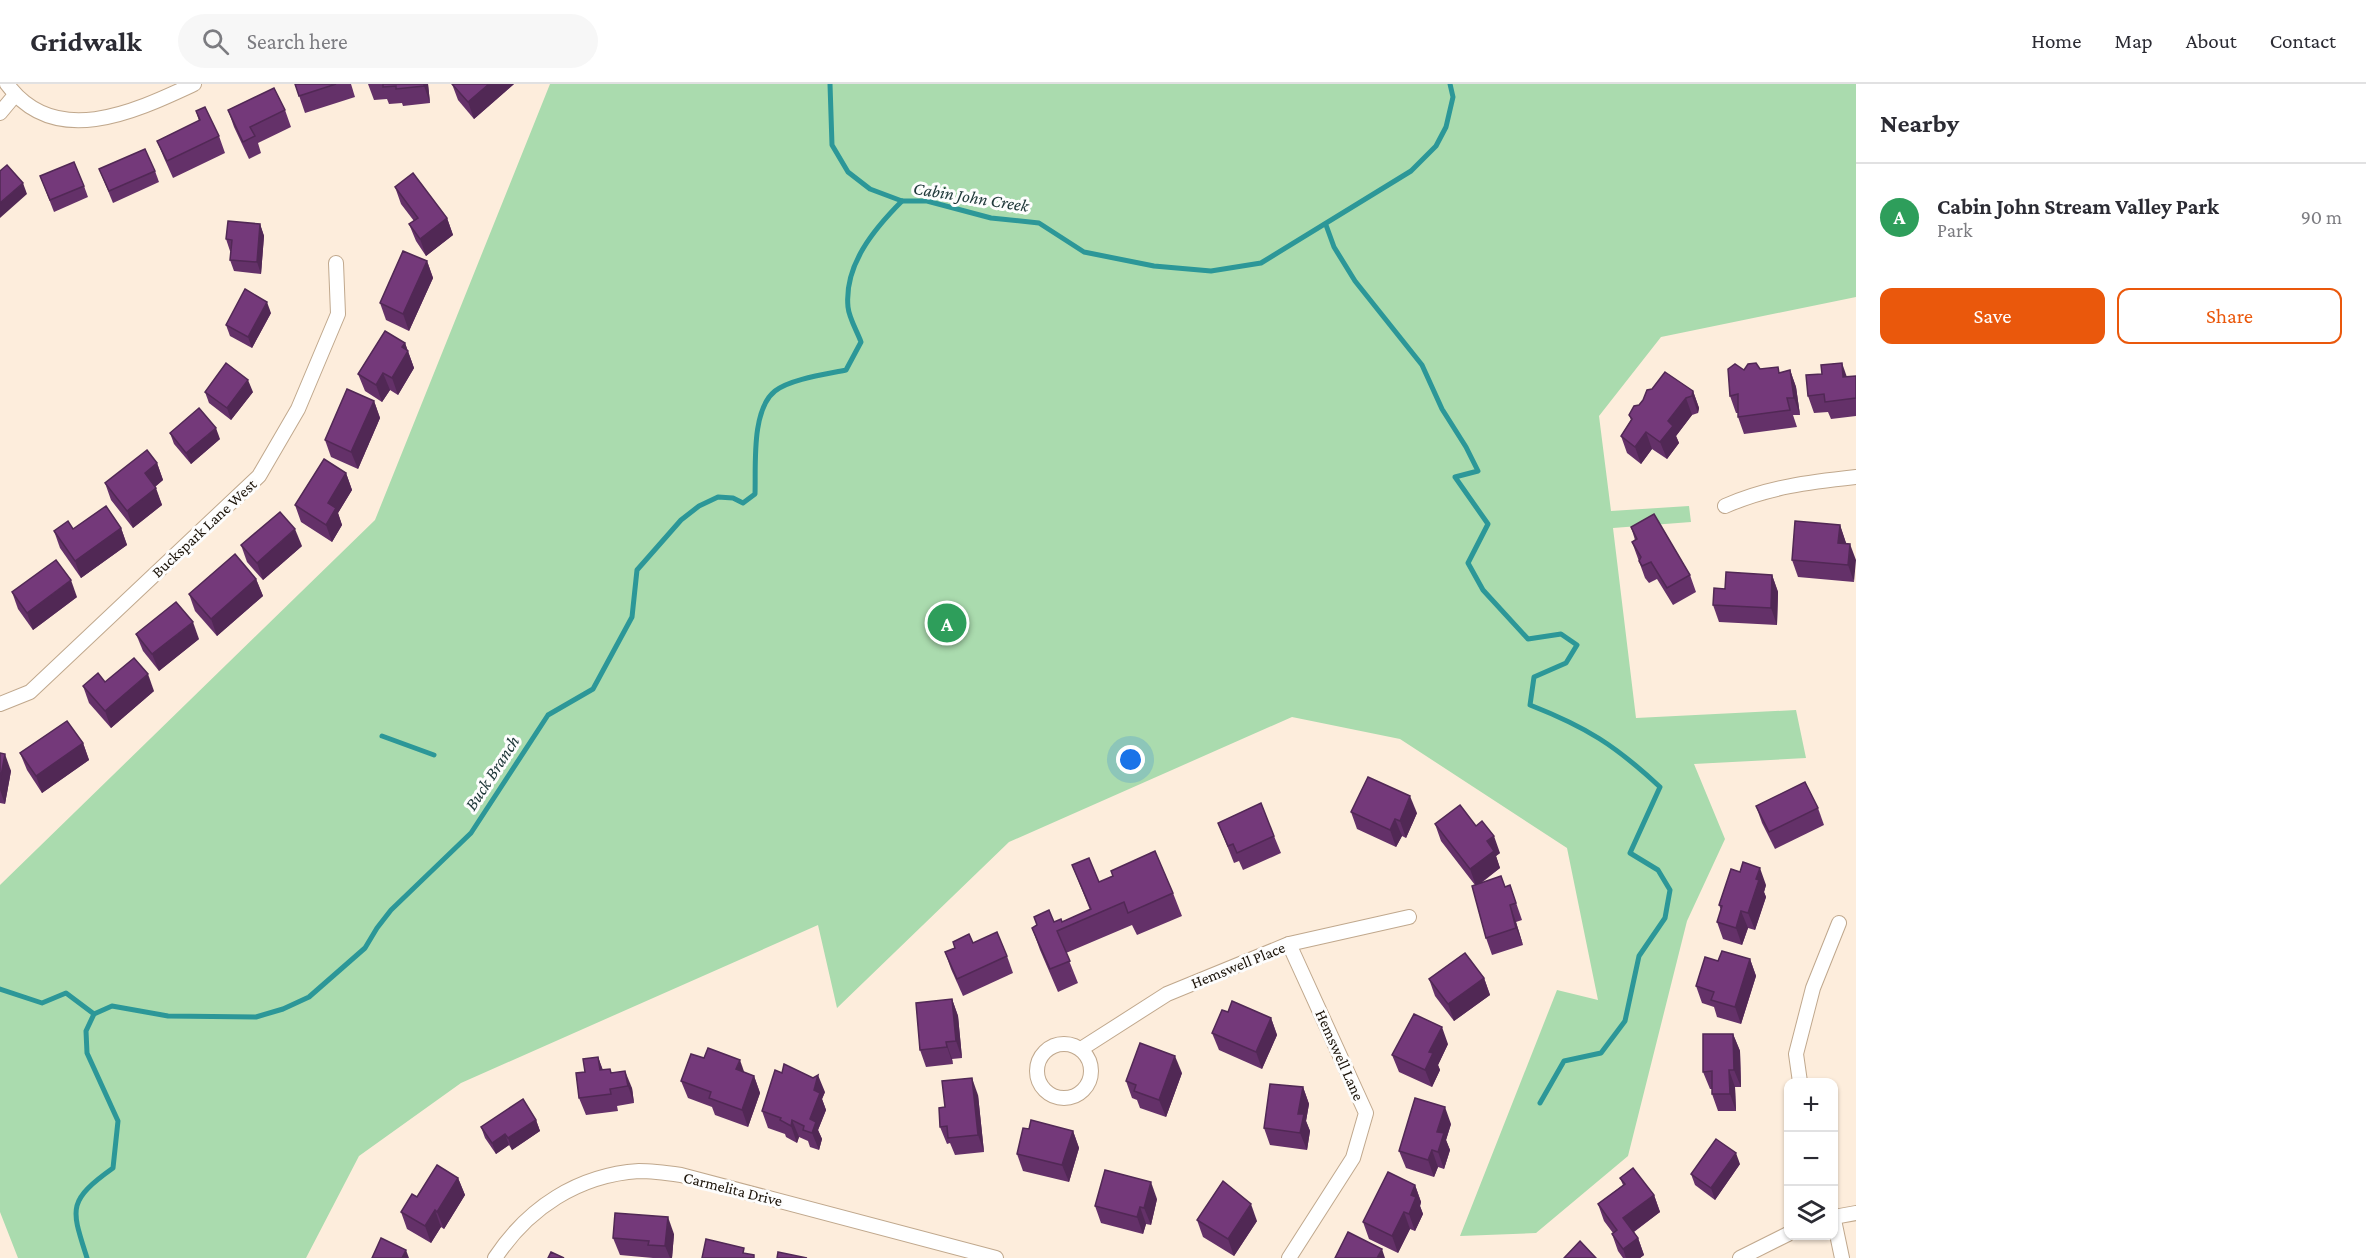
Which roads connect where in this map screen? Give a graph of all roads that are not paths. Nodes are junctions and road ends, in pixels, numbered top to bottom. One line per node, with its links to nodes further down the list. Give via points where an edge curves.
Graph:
1 (194, 84): 2 (street, via 109,119 64,120 39,112)
2 (11, 90): 3 (street)
3 (0, 113)
4 (336, 263): 7 (street, Buckspark Lane West, via 338,314 298,409 259,476 30,692)
5 (1856, 477): 6 (street, via 1784,485)
6 (1725, 506)
7 (0, 704)
8 (1409, 917): 10 (street, Hemswell Place)
9 (1839, 923): 12 (street, via 1813,988 1796,1054)
10 (1289, 944): 11 (street, Hemswell Place, via 1167,994); 19 (street, Hemswell Lane, via 1366,1113 1353,1158)
11 (1080, 1049): 11 (street, via 1058,1044 1040,1057 1038,1080 1047,1092 1069,1098 1088,1084 1089,1061)
12 (1799, 1078)
13 (1856, 1213): 14 (street)
14 (1838, 1218)
15 (1784, 1236): 20 (street)
16 (1838, 1240): 21 (street)
17 (495, 1258): 18 (street, Carmelita Drive, via 530,1215 562,1193 601,1177 640,1171 681,1175)
18 (996, 1258)
19 (1289, 1258)
20 (1740, 1258)
21 (1842, 1258)

